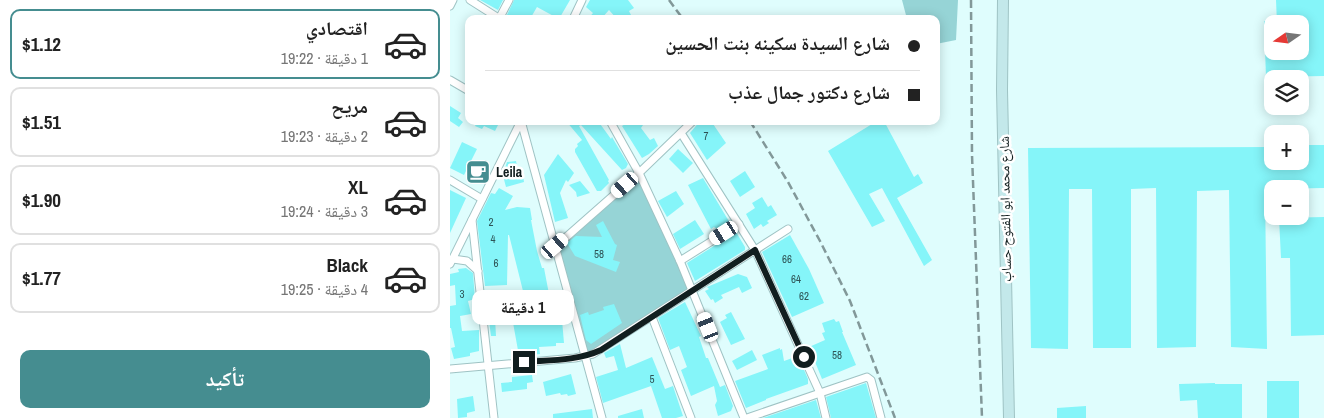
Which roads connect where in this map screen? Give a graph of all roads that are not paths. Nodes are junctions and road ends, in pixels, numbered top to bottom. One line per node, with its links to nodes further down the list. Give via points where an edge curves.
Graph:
1 (453, 0): 6 (street)
2 (470, 0): 7 (street)
3 (509, 0): 8 (street)
4 (582, 0): 9 (street)
5 (1003, 0): 40 (street, شارع محمد ابو الفتوح حساب)
6 (450, 6)
7 (493, 15)
8 (501, 15)
9 (575, 15)
10 (450, 80): 11 (street)
11 (465, 89)
12 (519, 125): 19 (street)
13 (522, 125): 23 (street)
14 (612, 125): 17 (street)
15 (689, 125): 16 (street)
16 (681, 133): 17 (street); 21 (street)
17 (639, 173): 23 (street); 25 (street)
18 (450, 180): 19 (street)
19 (482, 199): 20 (street)
20 (472, 220): 26 (street); 27 (street)
21 (739, 224): 24 (street); 25 (street)
22 (788, 229): 24 (street)
23 (555, 246): 30 (street)
24 (755, 250): 28 (street); 33 (street)
25 (680, 261): 28 (street)
26 (451, 262): 27 (street, via 467,261)
27 (478, 271): 31 (street)
28 (693, 290): 29 (street); 37 (street)
29 (652, 317): 30 (street, via 601,350); 36 (street)
30 (585, 356): 31 (street); 35 (street)
31 (488, 366): 32 (street); 34 (street)
32 (450, 369)
33 (820, 393): 37 (street); 38 (street); 39 (street, via 868,377)
34 (494, 418)
35 (602, 418)
36 (691, 418)
37 (746, 418)
38 (826, 418)
39 (881, 418)
40 (1009, 418)

